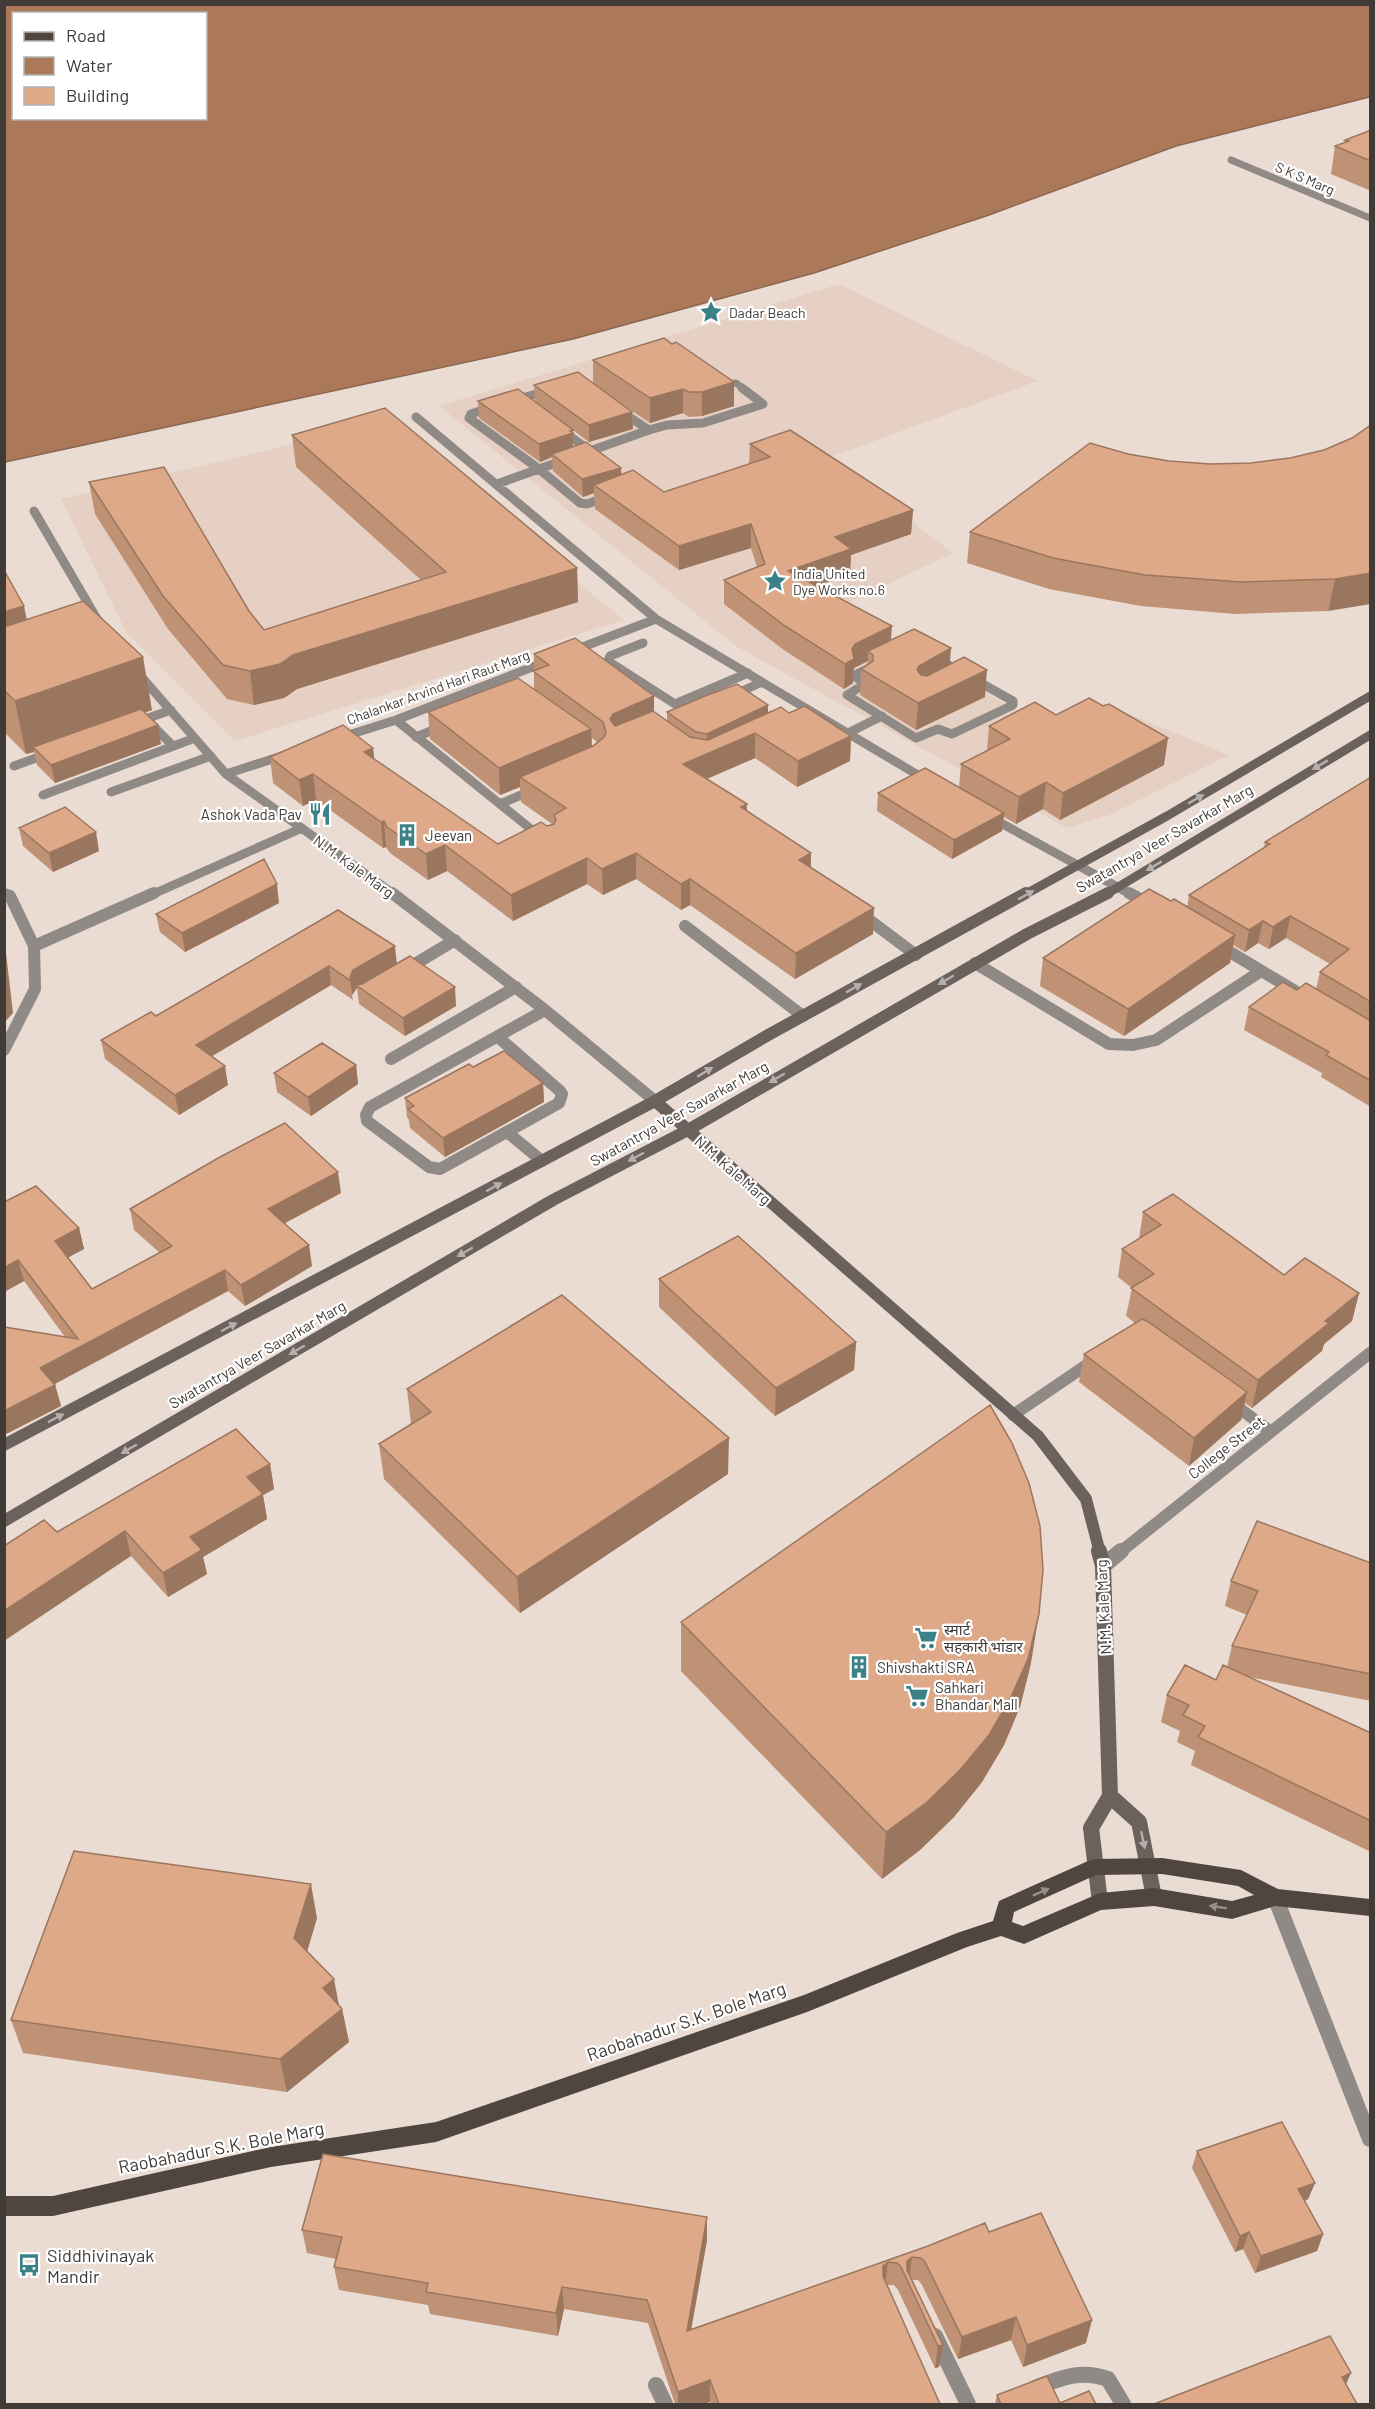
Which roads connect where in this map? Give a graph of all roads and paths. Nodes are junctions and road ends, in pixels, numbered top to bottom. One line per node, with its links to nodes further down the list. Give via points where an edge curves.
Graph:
1 (1231, 160): 2 (street, S K S Marg)
2 (1371, 218)
3 (712, 385): 10 (street, via 736,384 763,404 703,423)
4 (560, 388): 5 (street)
5 (520, 399): 6 (street); 12 (street, via 474,412 470,418)
6 (529, 406)
7 (614, 406): 10 (street)
8 (416, 417): 13 (street)
9 (555, 425): 11 (street)
10 (649, 430): 11 (street)
11 (590, 451): 12 (street)
12 (539, 469): 13 (street); 14 (street, via 580,504)
13 (497, 484): 16 (street)
14 (618, 493)
15 (34, 511): 17 (street)
16 (656, 619): 20 (street); 31 (street, Chalankar Arvind Hari Raut Marg)
17 (105, 631)
18 (643, 644): 20 (street, via 610,656 608,661 675,704)
19 (133, 667): 26 (street, N.M. Kale Marg)
20 (748, 674): 23 (street)
21 (965, 674): 22 (street); 28 (street, via 917,648 860,672 856,676 865,684 847,694); 28 (street, via 1013,701 1013,705 952,734 938,729 919,738)
22 (954, 679)
23 (762, 682): 25 (street); 27 (street)
24 (1371, 696): 53 (main road, Swatantrya Veer Savarkar Marg, one-way to 24)
25 (717, 702)
26 (171, 710): 30 (street); 37 (street, N.M. Kale Marg)
27 (810, 711): 29 (street); 34 (street)
28 (882, 716): 34 (street)
29 (794, 718)
30 (146, 719): 33 (street); 39 (street)
31 (396, 720): 36 (street); 38 (street, Chalankar Arvind Hari Raut Marg)
32 (449, 724): 36 (street)
33 (124, 727)
34 (848, 733): 46 (street)
35 (1371, 735): 54 (main road, Swatantrya Veer Savarkar Marg, one-way to 54)
36 (416, 737): 49 (street)
37 (195, 738): 39 (street); 42 (street, N.M. Kale Marg)
38 (328, 742)
39 (173, 746): 48 (street)
40 (58, 750): 43 (street)
41 (294, 752): 44 (street)
42 (211, 756): 44 (street, N.M. Kale Marg); 47 (street)
43 (14, 766)
44 (226, 774): 51 (street, N.M. Kale Marg)
45 (540, 787): 49 (street)
46 (941, 789)
47 (111, 792)
48 (43, 795)
49 (500, 804): 52 (street)
50 (977, 810): 53 (street)
51 (302, 828): 59 (street, N.M. Kale Marg); 61 (street)
52 (550, 845)
53 (1078, 866): 54 (street); 62 (main road, Swatantrya Veer Savarkar Marg, one-way to 53)
54 (1120, 886): 57 (street); 63 (main road, Swatantrya Veer Savarkar Marg)
55 (4, 894): 61 (street, via 10,896)
56 (853, 908): 62 (street)
57 (1161, 911)
58 (685, 926): 69 (street)
59 (455, 940): 65 (street, via 416,968); 66 (street, N.M. Kale Marg)
60 (1211, 941): 64 (street)
61 (34, 946): 71 (street, via 35,989)
62 (916, 955): 69 (main road, Swatantrya Veer Savarkar Marg, one-way to 62)
63 (975, 963): 64 (street, via 1109,1044 1123,1047 1156,1040); 74 (main road, Swatantrya Veer Savarkar Marg, one-way to 74)
64 (1261, 971): 67 (street)
65 (391, 978)
66 (516, 987): 68 (street, N.M. Kale Marg); 72 (street)
67 (1301, 995)
68 (545, 1010): 70 (street); 73 (street, N.M. Kale Marg)
69 (803, 1016): 73 (main road, Swatantrya Veer Savarkar Marg, one-way to 69)
70 (498, 1037): 75 (street, via 562,1094 559,1103); 75 (street, via 370,1107 366,1115 367,1120 434,1169)
71 (4, 1050)
72 (391, 1059)
73 (655, 1101): 74 (main road, N.M. Kale Marg); 76 (main road, Swatantrya Veer Savarkar Marg)
74 (688, 1130): 80 (main road, N.M. Kale Marg); 83 (main road, Swatantrya Veer Savarkar Marg, one-way to 83, via 553,1200)
75 (507, 1131): 76 (street)
76 (542, 1161): 82 (main road, Swatantrya Veer Savarkar Marg, one-way to 76)
77 (1109, 1350): 80 (street)
78 (1371, 1353): 81 (street, College Street)
79 (1219, 1394): 81 (street)
80 (1013, 1415): 84 (main road, N.M. Kale Marg, via 1038,1436 1086,1499)
81 (1271, 1432): 84 (street, College Street)
82 (4, 1446)
83 (4, 1521)
84 (1103, 1566): 85 (main road, N.M. Kale Marg)
85 (1110, 1796): 86 (main road, one-way to 86, via 1139,1822); 87 (main road, via 1090,1828)
86 (1148, 1866): 87 (main road); 88 (main road); 89 (main road, via 1242,1878)
87 (1095, 1868): 90 (main road); 92 (main road, one-way to 87, via 1006,1907)
88 (1154, 1897): 89 (main road, Raobahadur S.K. Bole Marg, one-way to 88, via 1232,1910); 90 (main road, Raobahadur S.K. Bole Marg)
89 (1275, 1897): 91 (main road, Raobahadur S.K. Bole Marg); 93 (street)
90 (1100, 1902): 92 (main road, Raobahadur S.K. Bole Marg, via 1024,1935)
91 (1371, 1908)
92 (1001, 1927): 94 (main road, Raobahadur S.K. Bole Marg, via 807,2003 436,2132 271,2157 53,2206)
93 (1371, 2139)
94 (4, 2206)
95 (928, 2321): 99 (street)
96 (656, 2385): 98 (street)
97 (1024, 2392): 100 (street, via 1077,2372 1088,2372 1108,2379)
98 (665, 2404)
99 (968, 2404)
100 (1123, 2404)

